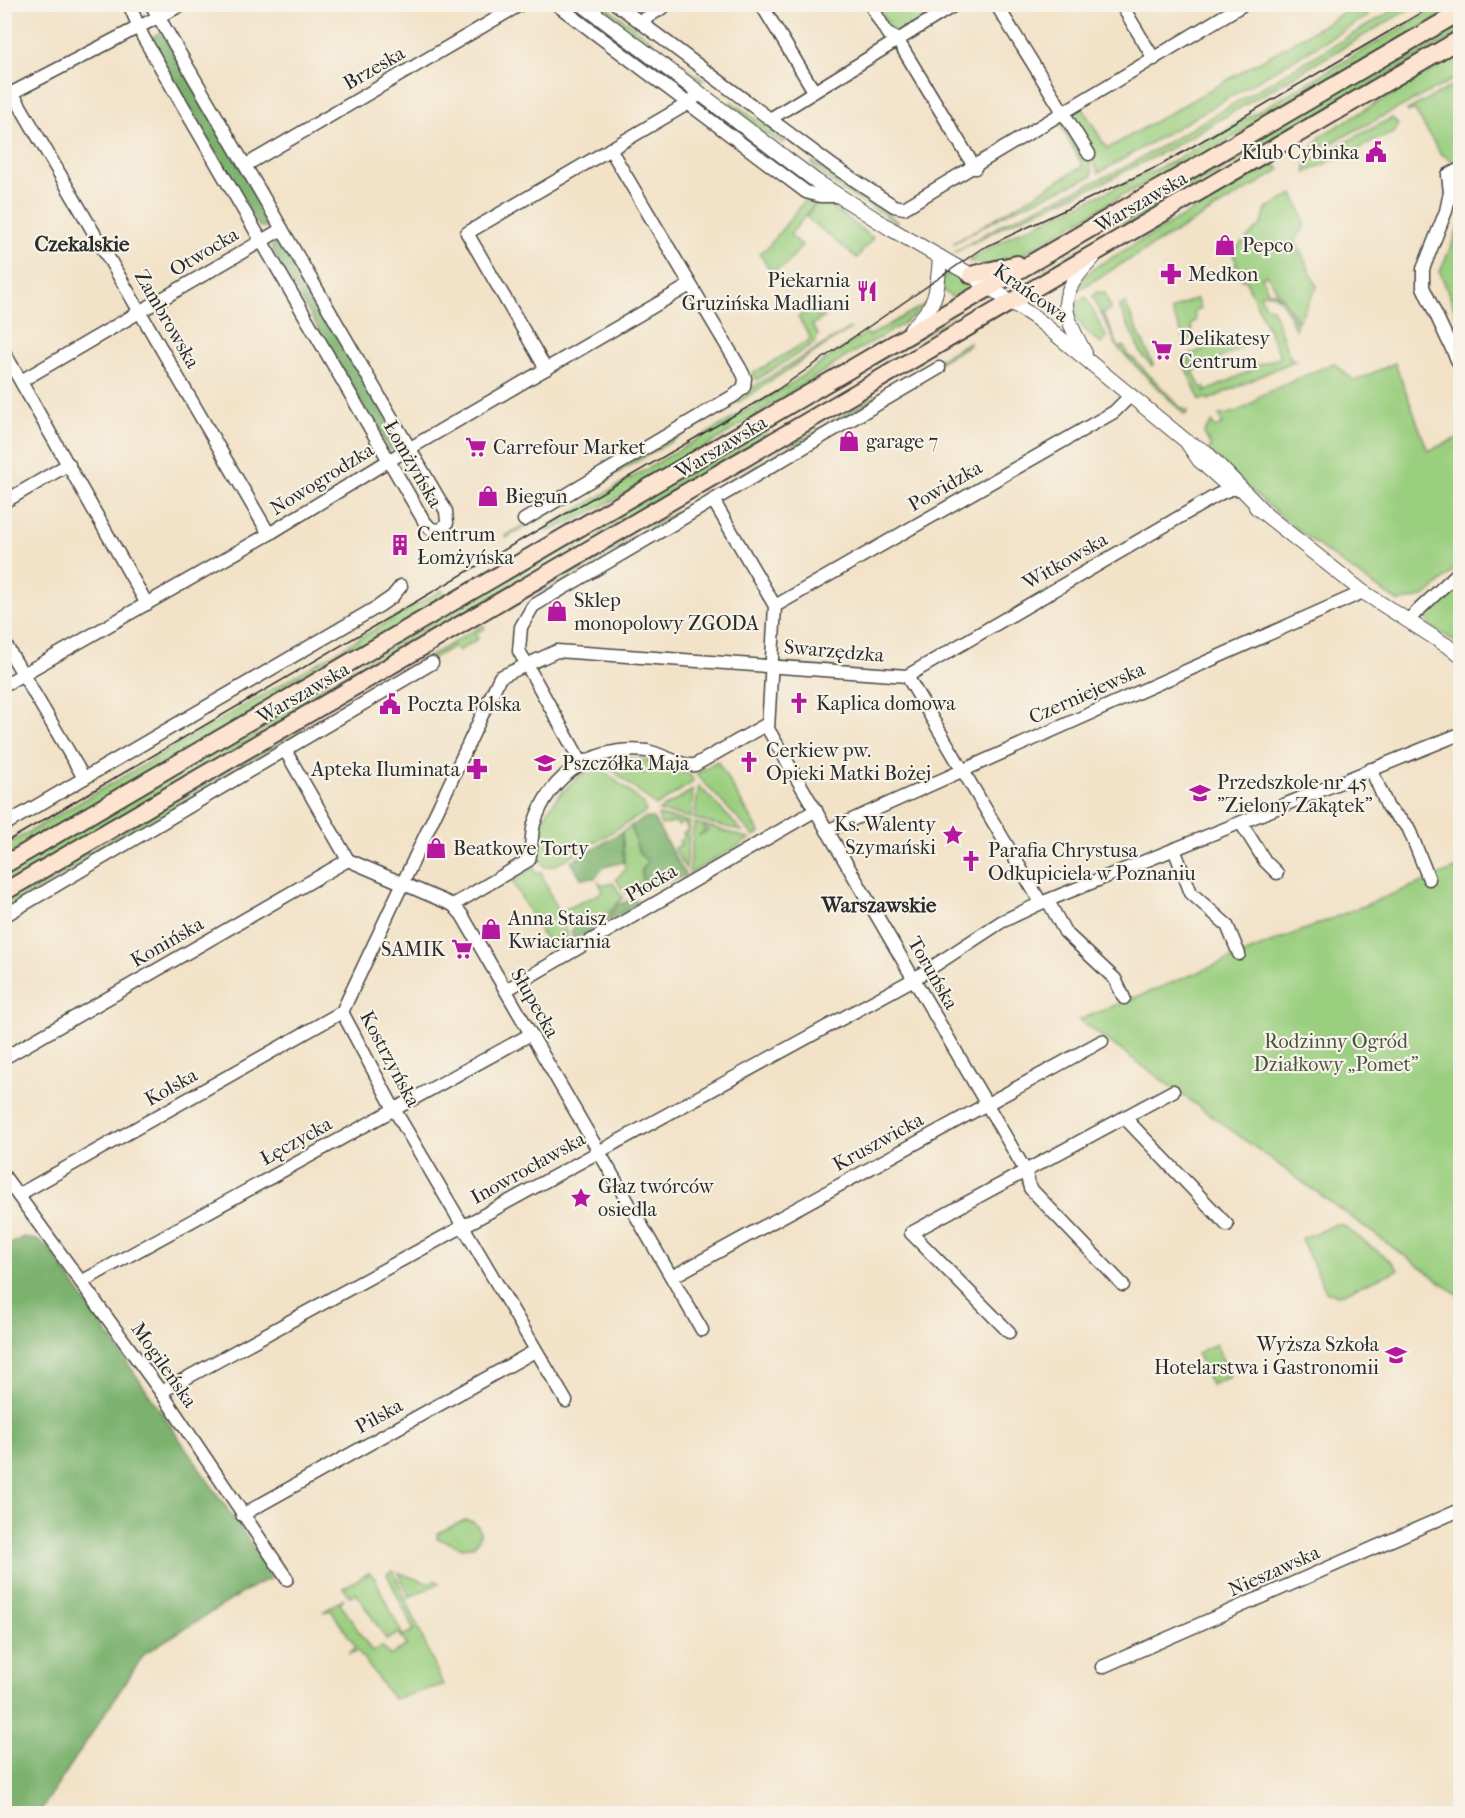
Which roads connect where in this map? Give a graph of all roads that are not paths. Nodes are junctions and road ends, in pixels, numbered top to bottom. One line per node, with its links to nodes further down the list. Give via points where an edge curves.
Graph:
1 (129, 4): 18 (street, Łomżyńska)
2 (151, 4): 16 (street, Łomżyńska)
3 (183, 4): 16 (street)
4 (521, 4): 30 (street, Brzeska)
5 (556, 4): 25 (street, Krańcowa)
6 (582, 4): 23 (street, Krańcowa)
7 (616, 4): 17 (street)
8 (668, 4): 17 (street)
9 (761, 4): 22 (street)
10 (870, 4): 19 (street, via 887,33)
11 (956, 4): 19 (street)
12 (996, 4): 26 (street)
13 (1121, 4): 21 (street)
14 (1240, 6): 21 (street)
15 (1461, 12): 37 (main road, Warszawska)
16 (160, 17): 18 (street); 30 (street, Łomżyńska)
17 (640, 22): 27 (street)
18 (138, 28): 24 (street); 35 (street, Łomżyńska)
19 (897, 39): 22 (street); 31 (street)
20 (1461, 39): 36 (main road, Warszawska)
21 (1154, 59): 26 (street)
22 (814, 91): 27 (street)
23 (700, 93): 25 (street); 33 (street, Krańcowa)
24 (8, 94): 44 (street, Zambrowska)
25 (689, 103): 28 (street); 33 (street, Krańcowa, via 806,192)
26 (1064, 113): 29 (street); 31 (street)
27 (770, 119): 31 (street, via 894,206 904,208)
28 (610, 149): 41 (street); 51 (street, via 467,233)
29 (1089, 154)
30 (246, 165): 34 (street, Łomżyńska)
31 (975, 168)
32 (1461, 169): 49 (street, via 1448,175 1446,211 1423,269 1423,287)
33 (839, 196): 38 (street, Krańcowa)
34 (282, 229): 35 (street, Otwocka); 54 (street, Łomżyńska)
35 (261, 241): 44 (street, Otwocka); 55 (street, Łomżyńska)
36 (1104, 248): 40 (main road, Warszawska); 48 (street, via 1075,277 1065,302 1069,323)
37 (1052, 251): 39 (main road); 40 (main road); 42 (main road, Warszawska)
38 (940, 257): 39 (street, Krańcowa); 46 (street, via 935,301)
39 (971, 275): 42 (street, Krańcowa)
40 (1042, 278): 43 (main road, Warszawska)
41 (690, 285): 51 (street, Nowogrodzka); 60 (street, Warszawska, via 745,378 744,387)
42 (990, 287): 43 (street, Krańcowa); 45 (main road); 46 (main road, Warszawska)
43 (1012, 302): 45 (main road, Warszawska); 48 (street, Krańcowa)
44 (141, 312): 52 (street, Otwocka); 61 (street, Zambrowska)
45 (966, 327): 94 (main road, Warszawska)
46 (901, 339): 90 (main road, Warszawska)
47 (4, 352): 52 (street)
48 (1089, 360): 53 (street, Krańcowa)
49 (1461, 366)
50 (939, 368): 58 (street, Warszawska)
51 (546, 369): 54 (street, Nowogrodzka)
52 (21, 381): 56 (street)
53 (1131, 395): 57 (street, Krańcowa, via 1186,441 1199,460); 66 (street, Powidzka, via 1117,410)
54 (409, 449): 55 (street, Nowogrodzka); 55 (street, Łomżyńska, via 447,514 447,523 441,530 426,525)
55 (388, 461): 61 (street, Nowogrodzka)
56 (69, 464): 59 (street); 65 (street)
57 (1238, 489): 64 (street, Krańcowa); 74 (street, Witkowska)
58 (713, 500): 66 (street); 71 (street, Warszawska, via 533,606 518,640)
59 (4, 502)
60 (524, 520)
61 (269, 534): 65 (street, Nowogrodzka)
62 (1461, 571): 67 (street)
63 (401, 586): 83 (street, Warszawska, via 379,606)
64 (1363, 592): 67 (street, Krańcowa); 82 (street, Czerniejewska)
65 (147, 604): 73 (street, Nowogrodzka)
66 (775, 606): 72 (street)
67 (1408, 620): 69 (street, Krańcowa)
68 (4, 642): 73 (street)
69 (1461, 654)
70 (432, 663): 79 (street, Warszawska)
71 (524, 665): 72 (street, Swarzędzka, via 557,651); 75 (street, Swarzędzka); 80 (street)
72 (773, 665): 74 (street, Swarzędzka); 77 (street)
73 (24, 674): 76 (street, Nowogrodzka); 83 (street)
74 (907, 676): 82 (street, Swarzędzka)
75 (500, 677): 93 (street, Kostrzyńska)
76 (4, 685)
77 (767, 724): 80 (street, via 695,765 661,754 628,750); 84 (street, Toruńska)
78 (1461, 734): 81 (street, Inowrocławska)
79 (285, 750): 89 (street); 97 (street, Warszawska)
80 (580, 762): 96 (street, via 556,783 542,805 532,834 529,860)
81 (1371, 769): 85 (street, Inowrocławska); 92 (street, via 1388,808 1408,827)
82 (963, 770): 87 (street, Czerniejewska); 95 (street, Swarzędzka)
83 (84, 778): 86 (street, Warszawska)
84 (816, 810): 87 (street, Toruńska); 100 (street, Płocka)
85 (1241, 823): 88 (street, Inowrocławska); 91 (street)
86 (4, 825)
87 (827, 831): 99 (street, Toruńska)
88 (1173, 849): 95 (street, Inowrocławska); 98 (street, via 1191,892 1227,925)
89 (348, 860): 93 (street); 105 (street, Konińska)
90 (4, 865)
91 (1277, 873)
92 (1429, 879)
93 (404, 884): 96 (street); 102 (street, Kostrzyńska)
94 (4, 892)
95 (1045, 902): 99 (street, Inowrocławska, via 1000,922); 101 (street, Swarzędzka, via 1065,932 1115,979)
96 (453, 905): 100 (street, Słupecka)
97 (4, 916)
98 (1239, 954)
99 (914, 979): 107 (street, Toruńska); 110 (street, Inowrocławska)
100 (506, 990): 103 (street, Słupecka)
101 (1124, 998)
102 (342, 1012): 108 (street, Kostrzyńska); 113 (street, Kolska)
103 (531, 1034): 108 (street, Łęczycka); 110 (street, Słupecka)
104 (1102, 1041): 107 (street, Kruszwicka)
105 (4, 1058)
106 (1173, 1091): 109 (street)
107 (986, 1105): 111 (street, Toruńska); 116 (street, Kruszwicka)
108 (394, 1109): 115 (street, Kostrzyńska); 117 (street, Łęczycka)
109 (1125, 1118): 111 (street); 114 (street)
110 (598, 1151): 115 (street, Inowrocławska); 116 (street, Słupecka)
111 (1025, 1170): 118 (street, Toruńska, via 1030,1188); 120 (street, via 911,1233)
112 (4, 1176): 113 (street, Mogileńska)
113 (18, 1195): 117 (street, Mogileńska)
114 (1227, 1225)
115 (463, 1226): 121 (street, Kostrzyńska); 122 (street, Inowrocławska)
116 (672, 1277): 119 (street, Słupecka)
117 (81, 1282): 122 (street, Mogileńska)
118 (1123, 1285)
119 (702, 1330)
120 (1009, 1332)
121 (535, 1351): 123 (street, Kostrzyńska); 125 (street, Pilska)
122 (161, 1392): 125 (street, Mogileńska)
123 (566, 1401)
124 (1461, 1510): 127 (street, Nieszawska)
125 (242, 1515): 126 (street, Mogileńska)
126 (286, 1580)
127 (1102, 1667)

